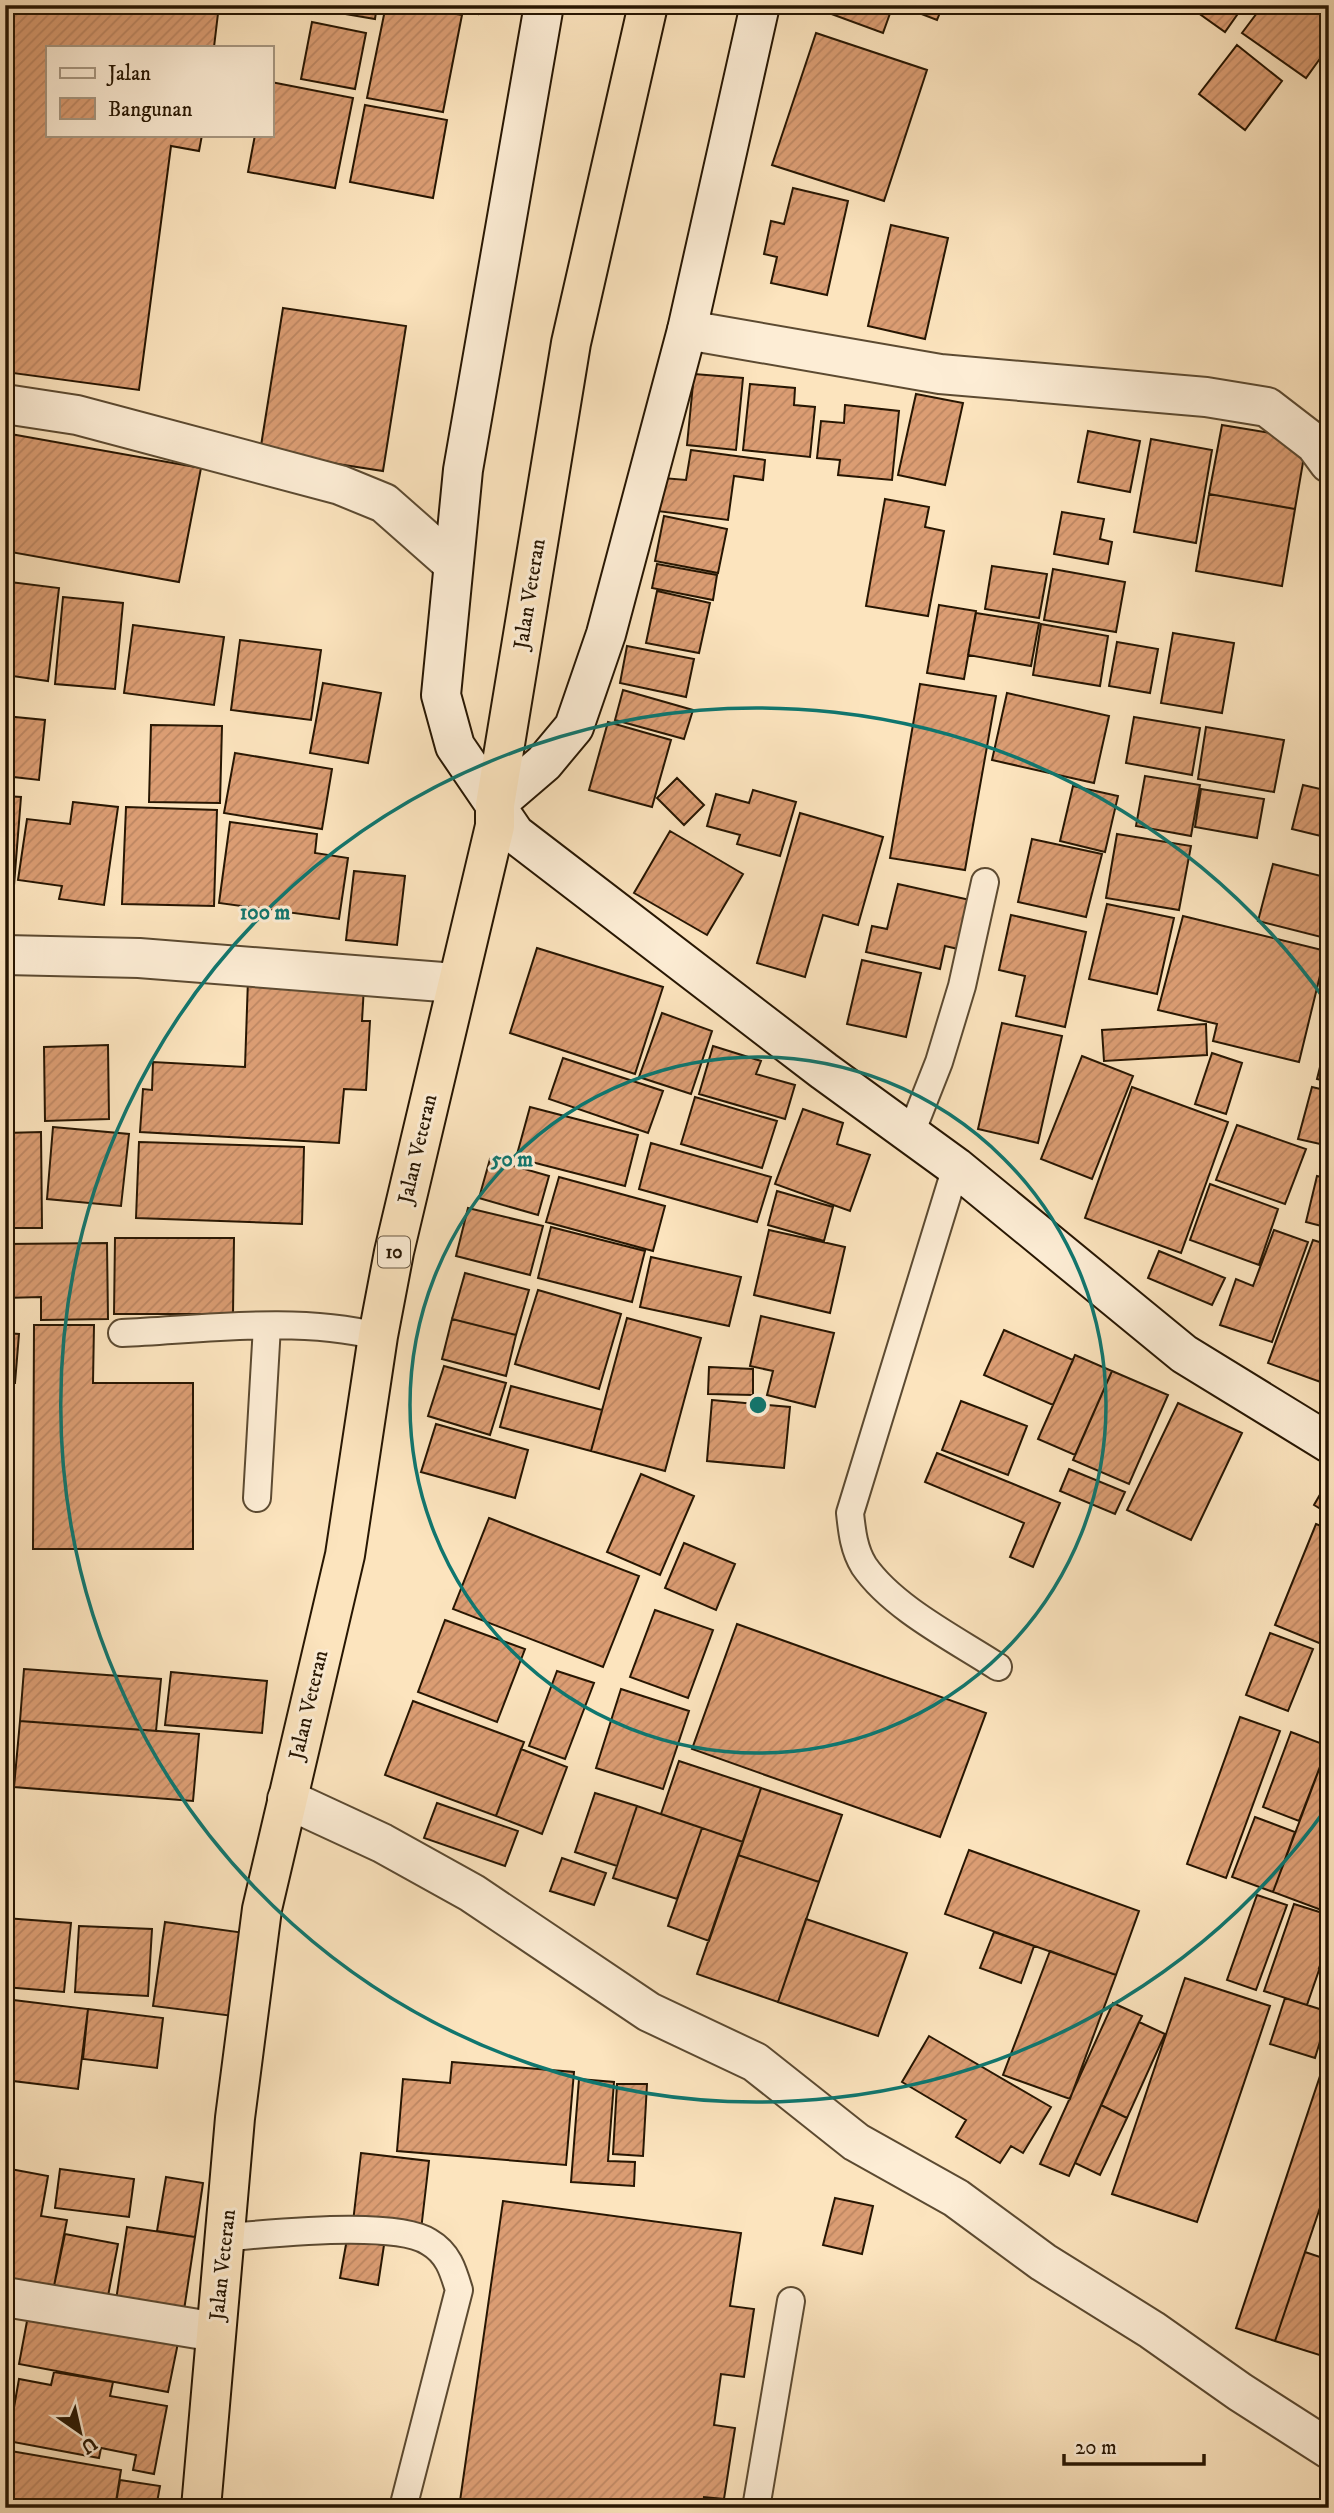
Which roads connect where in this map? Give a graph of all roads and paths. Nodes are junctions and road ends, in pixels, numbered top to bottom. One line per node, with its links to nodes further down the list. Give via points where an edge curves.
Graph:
1 (544, 5): 7 (street, via 463,470)
2 (648, 5): 8 (highway, Jalan Veteran / 10, via 571,343)
3 (761, 5): 4 (street)
4 (687, 330): 6 (street, via 940,374 1206,397 1267,407 1315,444); 8 (street, via 606,634 573,727 544,763)
5 (5, 404): 7 (street, via 77,415 340,485 384,503)
6 (1329, 463)
7 (452, 563): 8 (street, via 441,695 455,746)
8 (495, 805): 11 (highway, Jalan Veteran / 10, via 495,826); 12 (street, via 515,834 593,896)
9 (985, 882): 12 (lane, via 962,986)
10 (5, 955): 11 (street, via 139,958)
11 (455, 984): 16 (highway, Jalan Veteran / 10)
12 (911, 1133): 13 (street)
13 (956, 1167): 17 (street, via 1184,1354); 19 (lane, via 850,1514 854,1544 863,1564 887,1593)
14 (267, 1326): 15 (lane); 16 (lane, via 340,1327); 18 (lane)
15 (122, 1333)
16 (378, 1336): 20 (highway, Jalan Veteran / 10, via 345,1555)
17 (1329, 1443)
18 (257, 1497)
19 (998, 1667)
20 (287, 1799): 21 (highway, Jalan Veteran / 10, via 262,1909 248,2004); 25 (street, via 382,1843 472,1893 649,2012 755,2062 856,2142 956,2198 1043,2262)
21 (227, 2236): 24 (highway, Jalan Veteran / 10); 27 (lane, via 373,2231 419,2236 449,2259 459,2290)
22 (5, 2297): 24 (street)
23 (791, 2301): 28 (lane)
24 (216, 2332): 26 (highway, Jalan Veteran / 10)
25 (1329, 2449)
26 (201, 2508)
27 (403, 2508)
28 (756, 2508)

